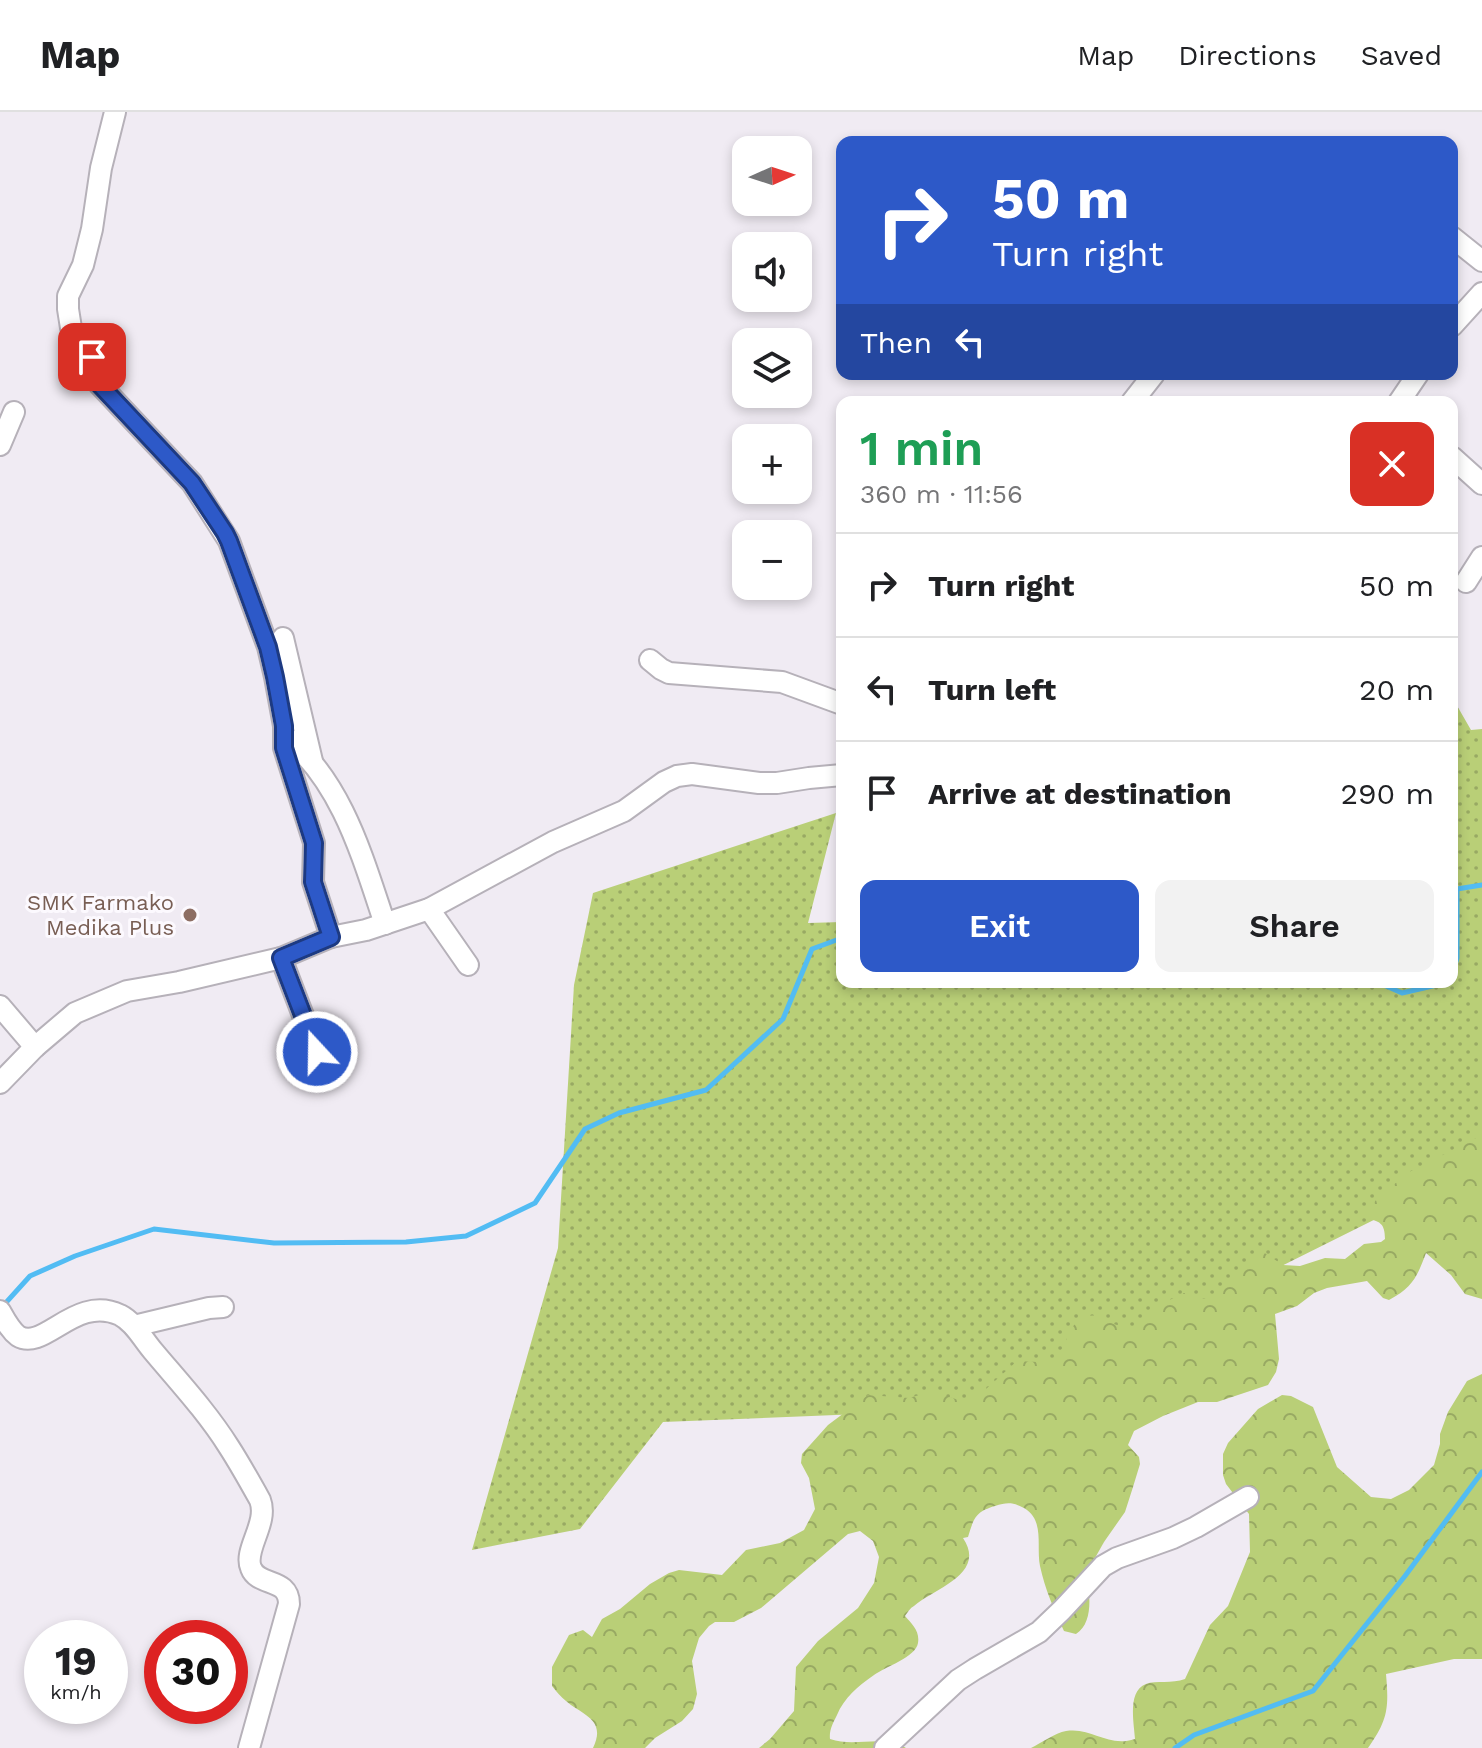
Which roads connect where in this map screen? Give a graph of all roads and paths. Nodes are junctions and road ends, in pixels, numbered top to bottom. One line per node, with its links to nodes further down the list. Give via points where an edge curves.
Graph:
1 (115, 112): 17 (street, via 83,265 68,296 71,328 92,357 99,384 192,483 229,541 268,647)
2 (1458, 242): 3 (street)
3 (1482, 261)
4 (1482, 293): 5 (street)
5 (1458, 319)
6 (1149, 380): 7 (street)
7 (1137, 396)
8 (14, 412): 9 (street)
9 (0, 445)
10 (1458, 462): 11 (street)
11 (1482, 484)
12 (1482, 557): 13 (street)
13 (1466, 582)
14 (283, 638): 18 (street)
15 (650, 660): 16 (street, via 669,673 782,682)
16 (836, 702)
17 (284, 735): 18 (street); 22 (street, via 314,843 313,882)
18 (312, 761): 21 (street, via 360,851)
19 (836, 776): 20 (street, via 777,783 677,776 624,811 553,842)
20 (429, 909): 21 (street); 24 (street)
21 (385, 924): 22 (street)
22 (331, 937): 23 (street)
23 (281, 958): 26 (street, via 127,991 75,1013); 27 (street)
24 (468, 965)
25 (3, 1015): 26 (street)
26 (35, 1047): 28 (street)
27 (317, 1052)
28 (0, 1083)
29 (223, 1307): 31 (street)
30 (0, 1311): 31 (street, via 11,1330 28,1340 80,1313 98,1310 120,1315)
31 (134, 1326): 33 (street, via 220,1434 260,1500 263,1515 251,1568 289,1598)
32 (1248, 1497): 34 (street, via 1173,1538 1103,1566 1039,1632 958,1680)
33 (249, 1748)
34 (885, 1748)

